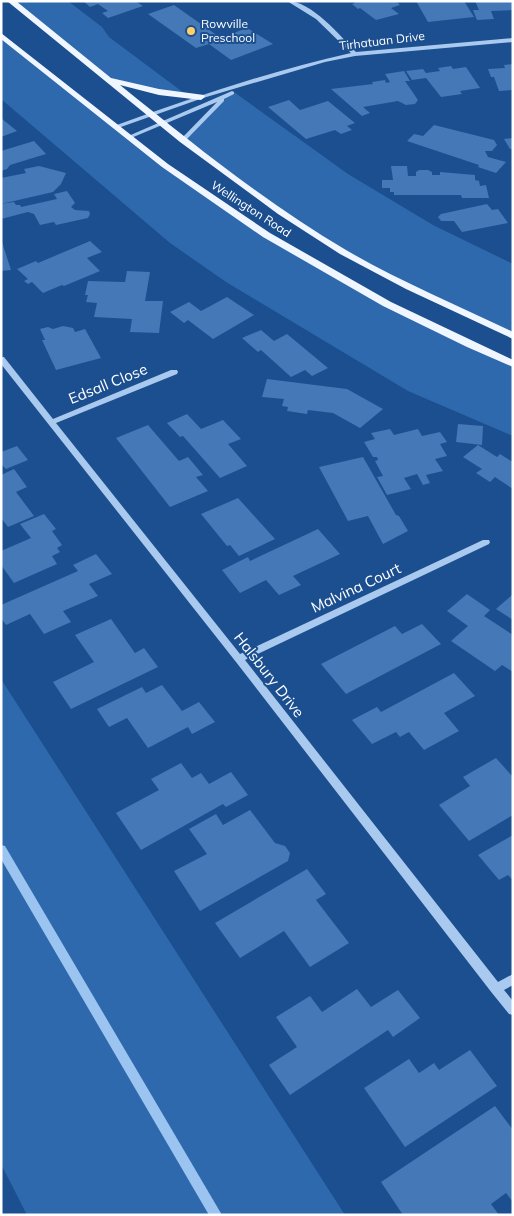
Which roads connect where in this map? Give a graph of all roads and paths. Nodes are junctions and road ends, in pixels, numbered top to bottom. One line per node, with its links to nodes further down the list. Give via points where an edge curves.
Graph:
1 (11, 1): 6 (main road, Wellington Road)
2 (290, 1): 5 (street, via 308,9)
3 (1, 35): 12 (main road, Wellington Road)
4 (513, 40): 5 (street, Tirhatuan Drive)
5 (355, 54): 7 (street, Tirhatuan Drive, via 292,68)
6 (109, 80): 9 (main road, via 165,93); 10 (main road, Wellington Road)
7 (257, 81): 8 (street, Tirhatuan Drive); 9 (street, Tirhatuan Drive)
8 (234, 92): 11 (street, Tirhatuan Drive); 14 (street, Tirhatuan Drive, via 217,104)
9 (201, 96): 10 (street, Tirhatuan Drive)
10 (152, 115): 11 (main road, Wellington Road); 12 (street, Tirhatuan Drive)
11 (163, 123): 13 (street, Tirhatuan Drive); 14 (main road, Wellington Road)
12 (116, 127): 13 (main road, Wellington Road)
13 (129, 137): 17 (main road, Wellington Road, via 188,183 305,260 362,292)
14 (183, 140): 15 (main road, Wellington Road, via 281,212 343,252)
15 (513, 336)
16 (1, 359): 19 (street, Halsbury Drive)
17 (513, 364)
18 (174, 372): 19 (street, Edsall Close)
19 (52, 422): 21 (street, Halsbury Drive)
20 (486, 542): 21 (street, Malvina Court)
21 (239, 659): 23 (street, Halsbury Drive)
22 (513, 979): 23 (street)
23 (496, 989): 24 (street, Halsbury Drive)
24 (513, 1010)

